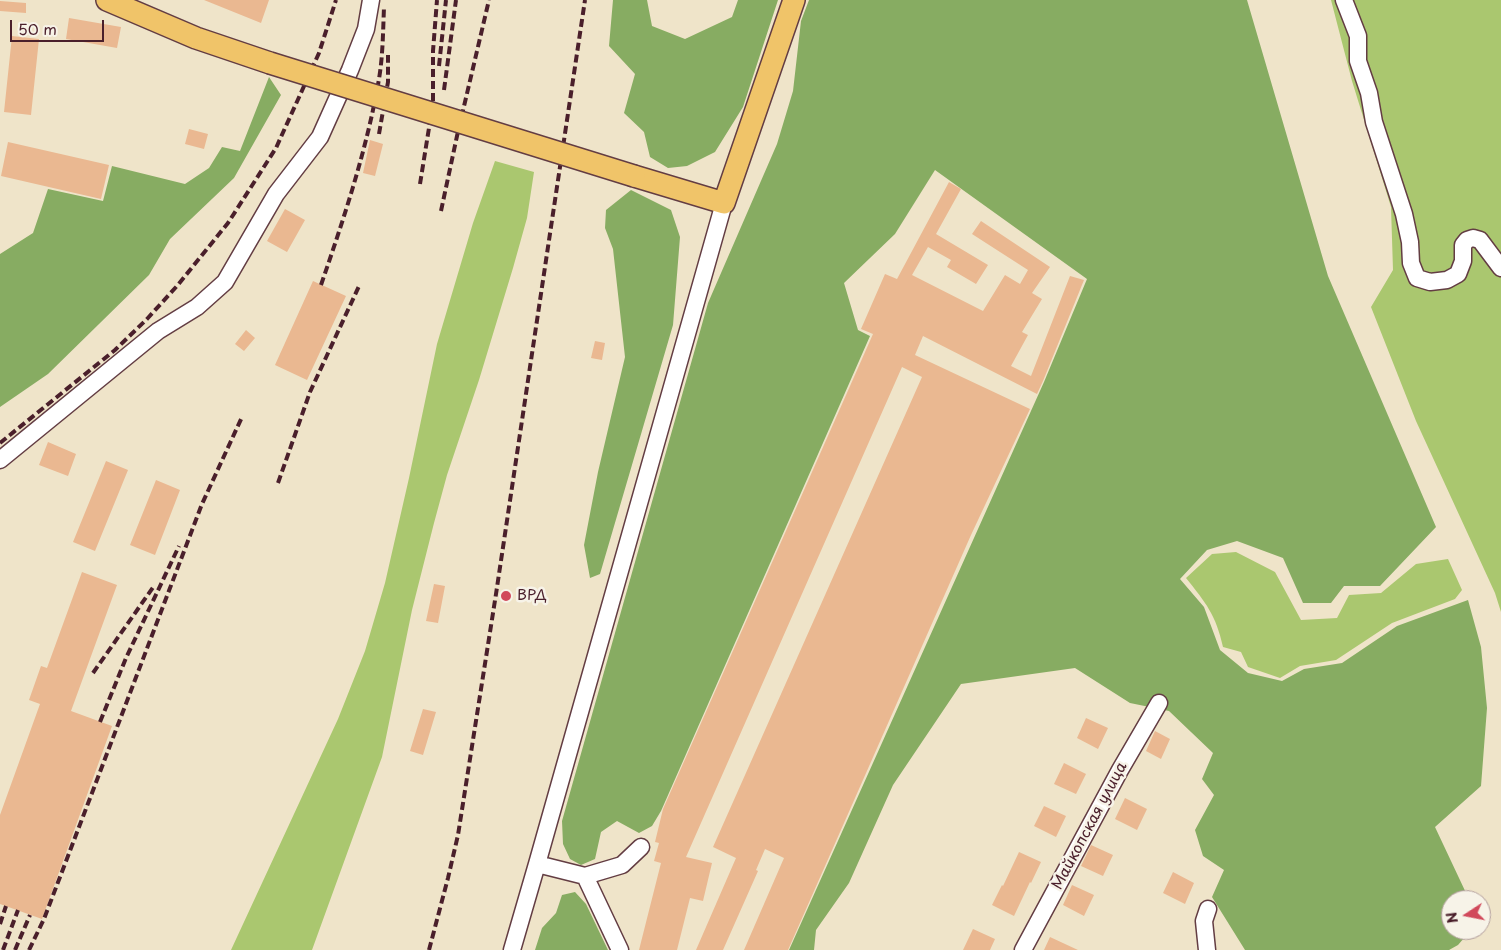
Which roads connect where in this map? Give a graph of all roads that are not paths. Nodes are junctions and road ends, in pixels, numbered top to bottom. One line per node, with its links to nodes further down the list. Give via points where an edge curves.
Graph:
1 (107, 0): 5 (main road, bridge, via 196,38 270,64)
2 (371, 0): 7 (street, via 366,29 320,137 276,194 225,282 197,307 158,331)
3 (794, 0): 5 (main road)
4 (1344, 0): 6 (street, via 1358,36 1358,61 1404,214 1411,263 1417,278 1430,282 1447,280 1458,274 1463,261 1463,245 1473,238 1480,240)
5 (724, 203): 10 (street)
6 (1501, 268)
7 (0, 460)
8 (1160, 703): 15 (street, Майкопская улица, via 1120,770)
9 (641, 847): 11 (street, via 622,864)
10 (538, 864): 11 (street); 13 (street)
11 (585, 876): 14 (street)
12 (1208, 909): 16 (street, via 1204,921)
13 (512, 950)
14 (620, 950)
15 (1024, 950)
16 (1207, 950)

